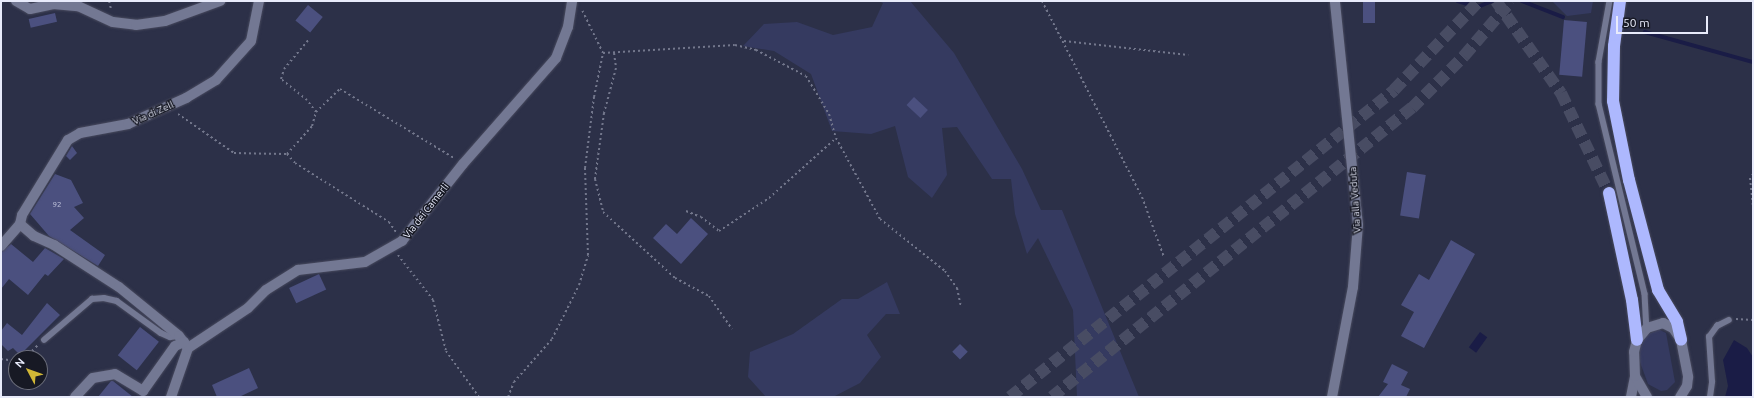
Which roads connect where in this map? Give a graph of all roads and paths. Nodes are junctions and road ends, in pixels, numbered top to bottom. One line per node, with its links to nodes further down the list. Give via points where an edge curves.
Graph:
1 (16, 1): 2 (street, via 30,9 53,4 78,6 113,22 136,25 165,21)
2 (220, 1)
3 (258, 1): 14 (street, Via di Zell, via 251,41 216,80)
4 (1042, 1): 10 (path)
5 (1335, 1): 43 (street, Via alla Veduta, via 1358,225 1353,288)
6 (1610, 1): 31 (lane, via 1599,62 1599,104 1645,294)
7 (1620, 1): 35 (highway, via 1614,46 1612,101 1658,290 1677,322)
8 (576, 4): 12 (path); 18 (street, Via dei Camerli, via 556,58)
9 (309, 39): 15 (path, via 284,69 281,79 307,100)
10 (1064, 41): 13 (path); 27 (path, via 1142,197)
11 (614, 52): 12 (path); 16 (path, via 735,46 756,50 806,76 829,114); 32 (path, via 616,68 604,113 595,179 603,212 675,278 709,296)
12 (603, 53): 42 (path, via 594,97 585,168 588,255 579,285 552,339 514,382)
13 (1188, 55)
14 (167, 107): 17 (path, via 234,153); 23 (street, Via di Zell, via 128,124 87,131 68,140 22,215)
15 (316, 112): 17 (path, via 312,126); 18 (path, via 340,89)
16 (836, 138): 22 (path, via 769,198 719,231 701,217); 28 (path, via 880,219 945,271 956,288)
17 (287, 154): 24 (path, via 295,163 389,222)
18 (463, 164): 24 (street, Via dei Camerli)
19 (1753, 174): 21 (path, via 1750,178)
20 (1609, 194): 34 (highway, via 1632,300)
21 (1753, 205)
22 (686, 211)
23 (20, 224): 25 (street, Via di Zell); 36 (street, via 34,236 54,245 119,287)
24 (402, 242): 26 (street, Via dei Camerli)
25 (1, 246)
26 (393, 248): 36 (street, Via dei Camerli, via 365,262 298,270 266,290 248,308); 41 (path, via 434,300 446,351)
27 (1164, 257)
28 (961, 307)
29 (1729, 320): 30 (path); 47 (lane, via 1717,326 1710,337)
30 (1753, 320)
31 (1647, 328): 34 (street); 35 (street, via 1663,324 1673,328)
32 (732, 329)
33 (44, 340): 36 (lane, via 92,299 104,298 117,300 161,333); 37 (path)
34 (1637, 340): 38 (street, via 1634,352)
35 (1681, 340): 46 (street, via 1688,377)
36 (184, 342): 39 (street, Via dei Camerli, via 175,346 143,391 115,374 93,378); 40 (street)
37 (33, 350)
38 (1635, 376): 44 (street); 45 (street)
39 (75, 397)
40 (171, 397)
41 (479, 397)
42 (508, 397)
43 (1332, 397)
44 (1630, 397)
45 (1647, 397)
46 (1680, 397)
47 (1710, 397)

